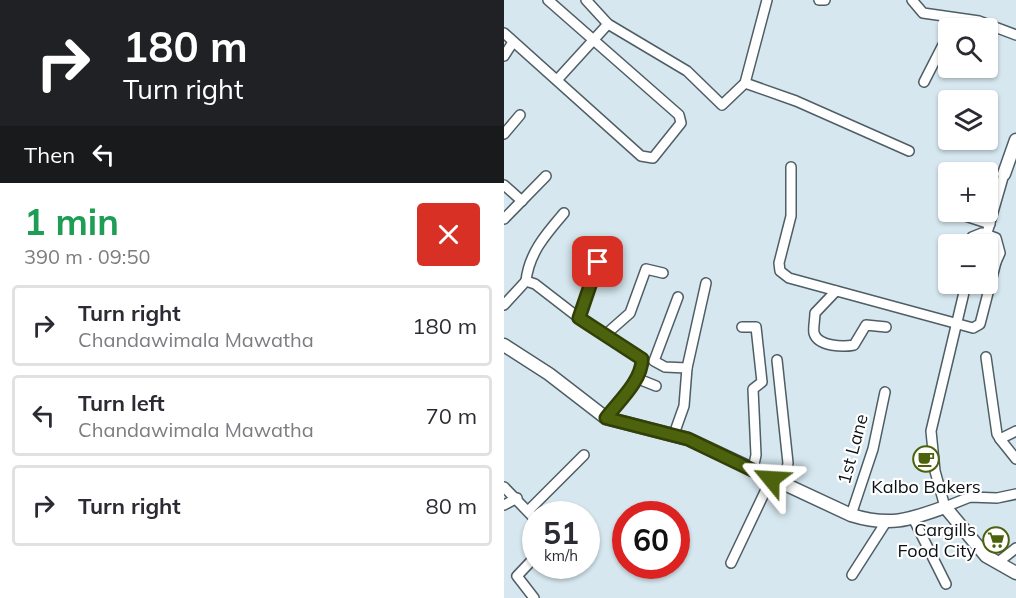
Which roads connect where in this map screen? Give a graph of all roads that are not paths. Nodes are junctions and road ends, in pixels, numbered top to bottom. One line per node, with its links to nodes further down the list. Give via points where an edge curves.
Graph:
1 (548, 0): 12 (street)
2 (586, 0): 8 (street)
3 (767, 0): 18 (street)
4 (819, 0): 5 (street)
5 (825, 0)
6 (912, 0): 7 (street, via 923,13)
7 (950, 18)
8 (608, 24): 12 (street); 18 (street, via 687,71 718,104 727,102)
9 (998, 28): 11 (street)
10 (504, 33): 13 (street)
11 (1016, 35)
12 (594, 39): 16 (street); 16 (street, via 681,120 653,158 641,156)
13 (513, 42): 15 (street); 16 (street)
14 (938, 55): 17 (street)
15 (504, 56)
16 (557, 80)
17 (924, 82)
18 (745, 83): 22 (street)
19 (520, 115): 20 (street)
20 (504, 134)
21 (1016, 140): 24 (main road)
22 (909, 151)
23 (791, 166): 38 (street, via 791,216 780,271 789,278)
24 (1004, 174): 31 (street)
25 (546, 176): 27 (street)
26 (504, 185): 27 (street)
27 (522, 201): 29 (street)
28 (564, 213): 36 (street, via 534,253)
29 (504, 219)
30 (974, 222): 31 (street)
31 (989, 229): 32 (street); 33 (street)
32 (976, 234)
33 (993, 234)
34 (598, 262): 43 (street)
35 (663, 273): 47 (street, via 646,269 630,313)
36 (526, 281): 42 (street); 43 (street)
37 (706, 283): 51 (street)
38 (836, 291): 44 (street); 46 (street, via 815,313 814,334 818,339 845,347 854,345 866,325)
39 (963, 294): 44 (street)
40 (986, 294): 44 (street, via 981,324 973,328)
41 (678, 297): 51 (street, via 654,361 665,367)
42 (504, 305)
43 (579, 318): 47 (street)
44 (956, 323): 70 (street, via 931,431 935,471)
45 (742, 327): 61 (street, via 756,327 762,382 753,389)
46 (886, 327)
47 (605, 335): 52 (street, via 642,359)
48 (504, 345): 55 (main road)
49 (986, 357): 58 (street)
50 (777, 360): 63 (street, via 788,462)
51 (687, 368): 57 (street, via 684,406)
52 (636, 378): 53 (street); 55 (street)
53 (656, 386)
54 (885, 392): 71 (street, 1st Lane, via 873,449)
55 (606, 418): 57 (main road)
56 (1016, 431): 58 (street)
57 (674, 434): 61 (main road)
58 (1000, 439): 60 (street)
59 (584, 454): 67 (street)
60 (1016, 459)
61 (753, 469): 62 (main road)
62 (771, 479): 63 (main road); 75 (street)
63 (784, 485): 71 (main road)
64 (504, 487): 66 (street)
65 (1016, 494): 70 (street, via 970,497)
66 (517, 498): 68 (street); 69 (street)
67 (538, 501)
68 (522, 504)
69 (504, 505)
70 (945, 507): 72 (main road); 76 (main road, via 986,556)
71 (851, 515): 73 (main road)
72 (913, 518): 73 (main road); 80 (street)
73 (886, 522): 79 (street)
74 (1016, 548): 76 (street)
75 (731, 563)
76 (997, 563): 78 (main road)
77 (522, 571): 81 (street, via 517,576)
78 (1016, 573)
79 (852, 575)
80 (946, 584)
81 (527, 596)

